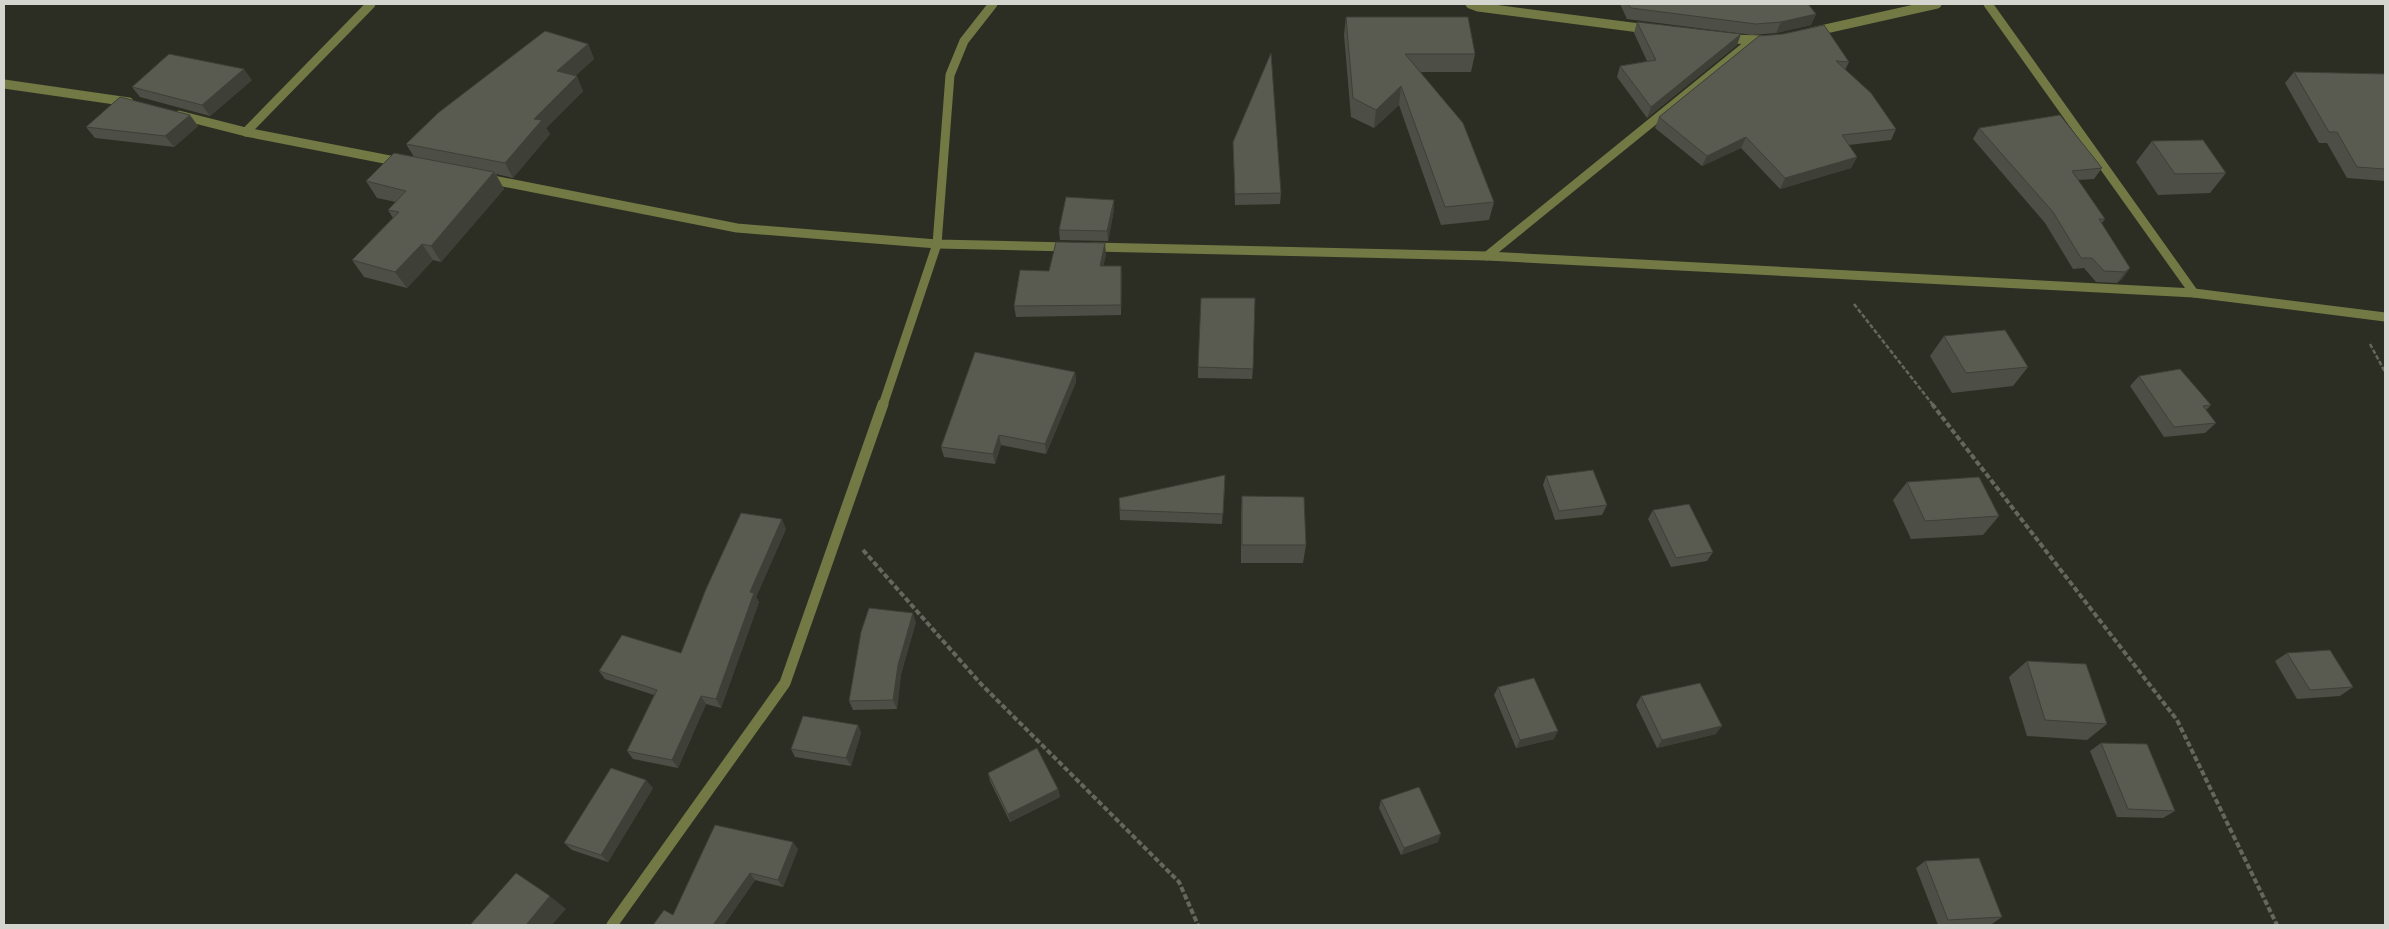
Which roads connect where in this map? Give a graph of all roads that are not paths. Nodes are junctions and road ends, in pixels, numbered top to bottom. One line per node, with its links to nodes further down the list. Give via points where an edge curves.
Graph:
1 (371, 4): 14 (street)
2 (993, 4): 17 (street, via 964,41 950,75)
3 (1470, 4): 6 (street)
4 (1937, 4): 7 (street)
5 (1988, 4): 21 (street)
6 (1656, 30)
7 (1805, 33)
8 (1716, 38): 10 (street)
9 (1777, 40): 10 (street)
10 (1752, 41): 20 (street)
11 (4, 84): 12 (street)
12 (137, 104)
13 (173, 113): 14 (street)
14 (246, 132): 15 (street)
15 (410, 164)
16 (477, 177): 17 (street, via 737,228)
17 (937, 244): 18 (street); 23 (street, via 785,683)
18 (1074, 247)
19 (1084, 247): 20 (street)
20 (1487, 256): 21 (street)
21 (2194, 293): 22 (street)
22 (2385, 317)
23 (612, 925)

